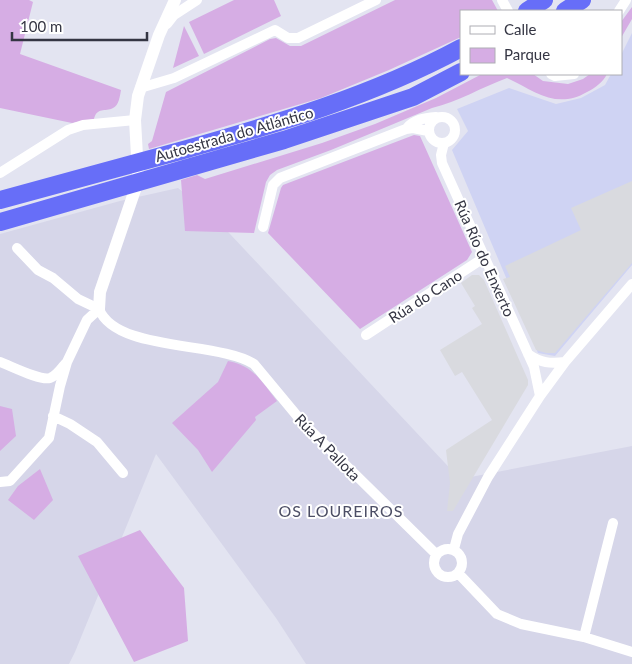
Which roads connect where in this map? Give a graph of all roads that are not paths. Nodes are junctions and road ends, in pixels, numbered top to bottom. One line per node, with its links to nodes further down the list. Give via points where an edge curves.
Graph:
1 (174, 0): 8 (street)
2 (197, 0): 8 (street, via 174,16)
3 (376, 0): 11 (street, via 298,38 288,38 275,30 174,78)
4 (544, 0): 6 (highway)
5 (582, 0): 7 (highway)
6 (529, 10)
7 (567, 10)
8 (159, 35): 11 (street)
9 (460, 49): 19 (highway, Autoestrada do Atlántico, via 422,68 324,108)
10 (460, 72): 20 (highway, Autoestrada do Atlántico, via 413,96 284,140)
11 (140, 88): 13 (street)
12 (436, 117): 14 (street, via 411,123); 15 (street, via 430,123); 16 (street, via 445,116 454,125 452,138)
13 (135, 120): 18 (street, via 83,125 68,130); 25 (street, via 138,174 131,204 100,292)
14 (406, 129): 15 (street); 21 (street, via 280,178 274,184)
15 (429, 133): 16 (street, via 435,142); 17 (street, Rúa Río do Enxerto, via 437,158)
16 (444, 143): 17 (street)
17 (442, 163): 23 (street, Rúa Río do Enxerto)
18 (0, 173)
19 (0, 200)
20 (0, 223)
21 (263, 227)
22 (17, 248): 25 (street, via 38,270 78,299)
23 (485, 257): 26 (street, Rúa do Cano); 30 (street, Rúa Río do Enxerto)
24 (632, 284): 29 (street)
25 (99, 309): 28 (street, via 87,320); 38 (street, Rúa A Pallota, via 104,320 112,326 146,339 244,358 254,364 303,423)
26 (366, 335)
27 (0, 362): 28 (street, via 50,378)
28 (68, 362): 33 (street)
29 (565, 362): 30 (street); 31 (street)
30 (536, 364): 31 (street, Rúa Río do Enxerto, via 550,368 553,373); 32 (street)
31 (551, 381): 32 (street)
32 (540, 396): 37 (street, via 488,476 458,534)
33 (53, 416): 34 (street, via 97,442); 35 (street, via 48,438 10,481)
34 (124, 473)
35 (0, 482)
36 (613, 523): 40 (street)
37 (454, 550): 38 (street, via 444,548); 39 (street, via 462,563)
38 (436, 554): 39 (street, Rúa A Pallota, via 434,564 438,573 448,577)
39 (458, 573): 40 (street, via 497,614 521,624)
40 (584, 636): 41 (street)
41 (632, 652)

